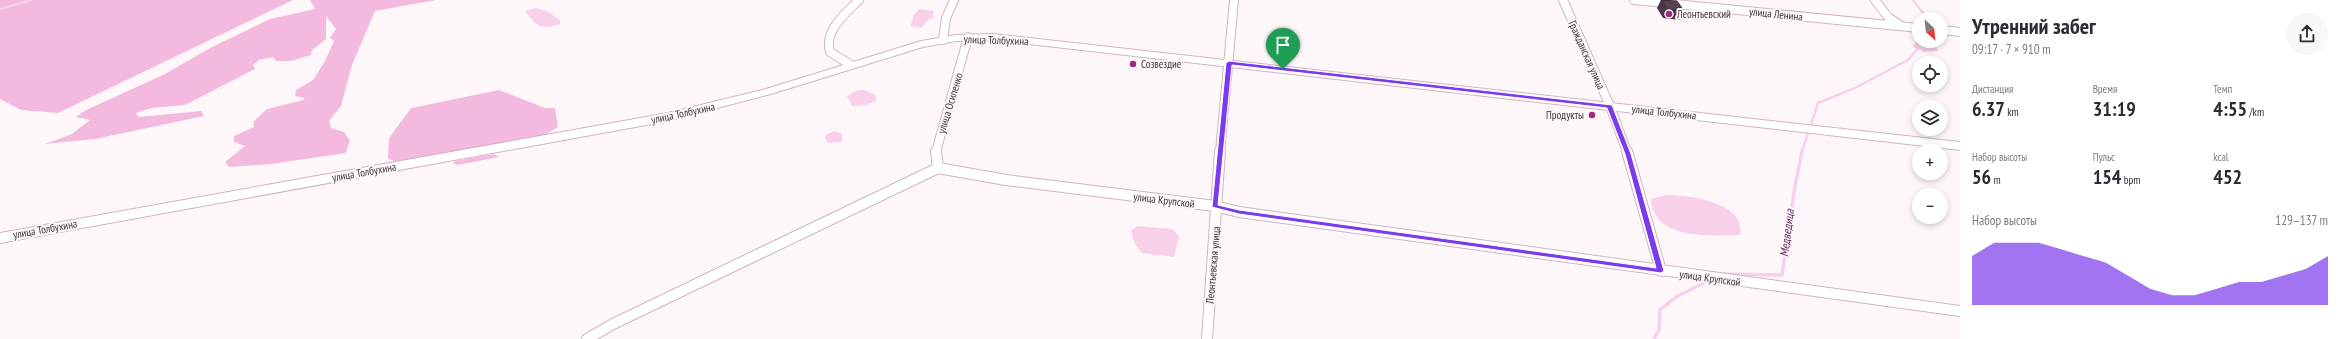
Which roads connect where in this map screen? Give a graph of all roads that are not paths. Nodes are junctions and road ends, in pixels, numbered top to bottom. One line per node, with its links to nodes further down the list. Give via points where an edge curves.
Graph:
1 (859, 0): 14 (street, via 837,22 829,42 830,52)
2 (954, 0): 12 (street, via 946,18)
3 (1234, 0): 13 (street, Леонтьевская улица)
4 (1563, 0): 15 (street, Гражданская улица)
5 (1634, 0): 7 (street, улица Ленина)
6 (1875, 0): 7 (street, via 1888,17)
7 (1901, 26): 8 (street, улица Ленина)
8 (1912, 27)
9 (1948, 31): 10 (street)
10 (1960, 32)
11 (968, 37): 12 (main road, улица Толбухина); 13 (main road, улица Толбухина, via 1000,38); 17 (street, улица Осипенко, via 936,148)
12 (943, 40): 14 (main road, улица Толбухина)
13 (1229, 63): 15 (main road, улица Толбухина); 18 (street, Леонтьевская улица)
14 (851, 65): 19 (main road, улица Толбухина, via 770,91 668,117)
15 (1610, 106): 16 (main road, улица Толбухина); 20 (street, Гражданская улица, via 1628,154)
16 (1960, 146)
17 (938, 168): 18 (street, улица Крупской, via 1006,180); 22 (street, via 613,324)
18 (1214, 206): 20 (street, улица Крупской, via 1239,212); 23 (street, Леонтьевская улица, via 1217,217)
19 (0, 238)
20 (1661, 271): 21 (street, улица Крупской)
21 (1960, 312)
22 (587, 339)
23 (1207, 339)

